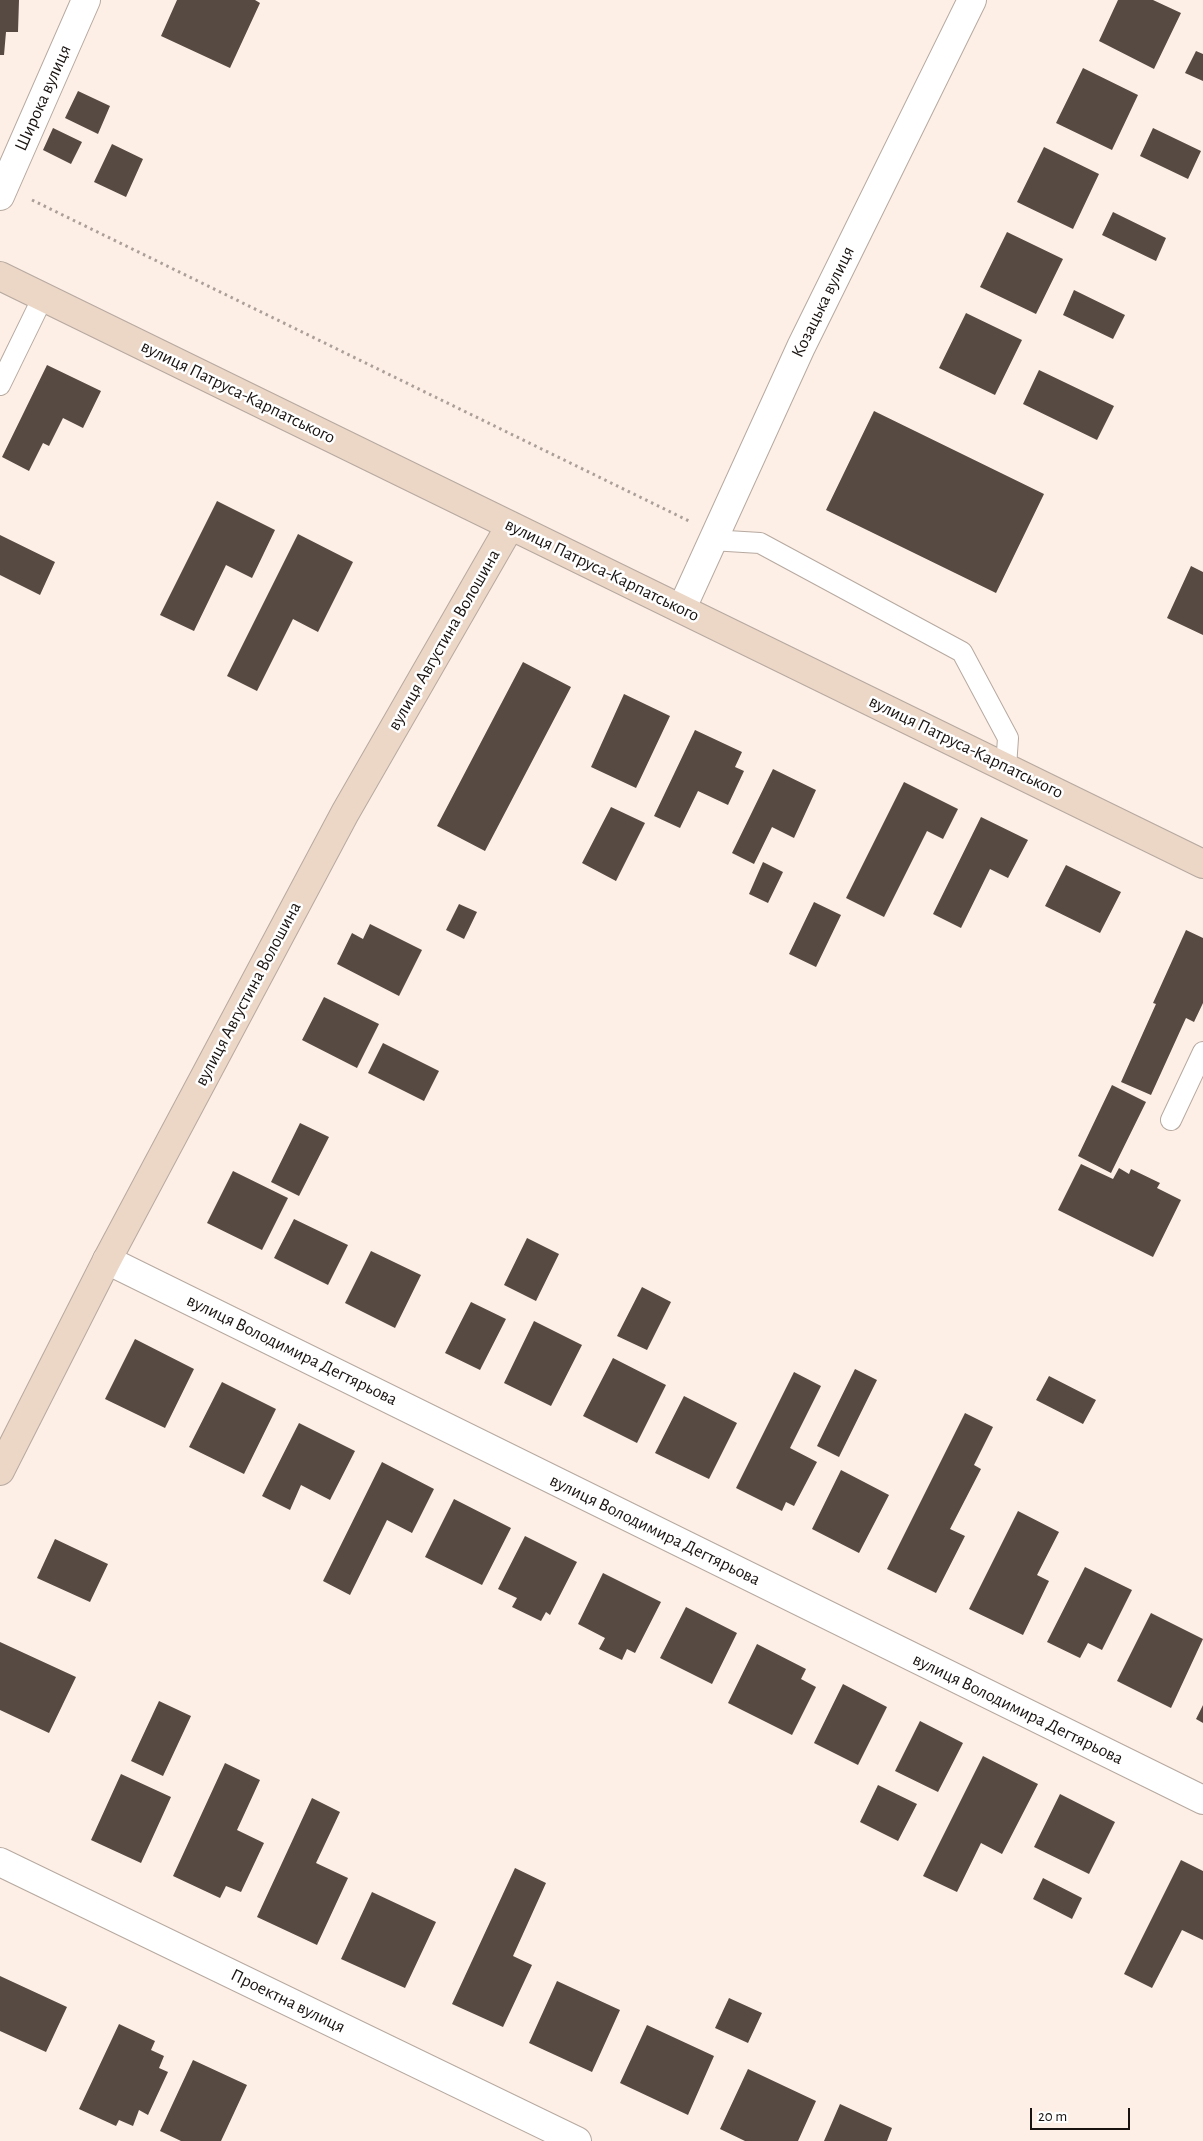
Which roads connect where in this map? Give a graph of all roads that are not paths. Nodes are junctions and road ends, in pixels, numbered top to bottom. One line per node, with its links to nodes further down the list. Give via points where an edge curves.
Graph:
1 (86, 0): 3 (street, Широка вулиця)
2 (972, 0): 8 (street, Козацька вулиця, via 801,347)
3 (2, 191)
4 (0, 276): 5 (main road, вулиця Патруса-Карпатського)
5 (43, 297): 6 (lane); 7 (main road, вулиця Патруса-Карпатського)
6 (0, 385)
7 (510, 526): 9 (main road, вулиця Патруса-Карпатського); 14 (main road, вулиця Августина Волошина, via 345,813)
8 (713, 536): 9 (street, Козацька вулиця); 10 (lane, via 760,543 962,652 1008,738)
9 (682, 608): 10 (main road, вулиця Патруса-Карпатського)
10 (1006, 767): 11 (main road, вулиця Патруса-Карпатського)
11 (1203, 864)
12 (1203, 1052): 13 (lane)
13 (1171, 1120)
14 (106, 1260): 15 (main road, вулиця Августина Волошина); 16 (street, вулиця Володимира Дегтярьова)
15 (0, 1471)
16 (1203, 1800)
17 (0, 1862): 18 (street, Проектна вулиця)
18 (577, 2141)

